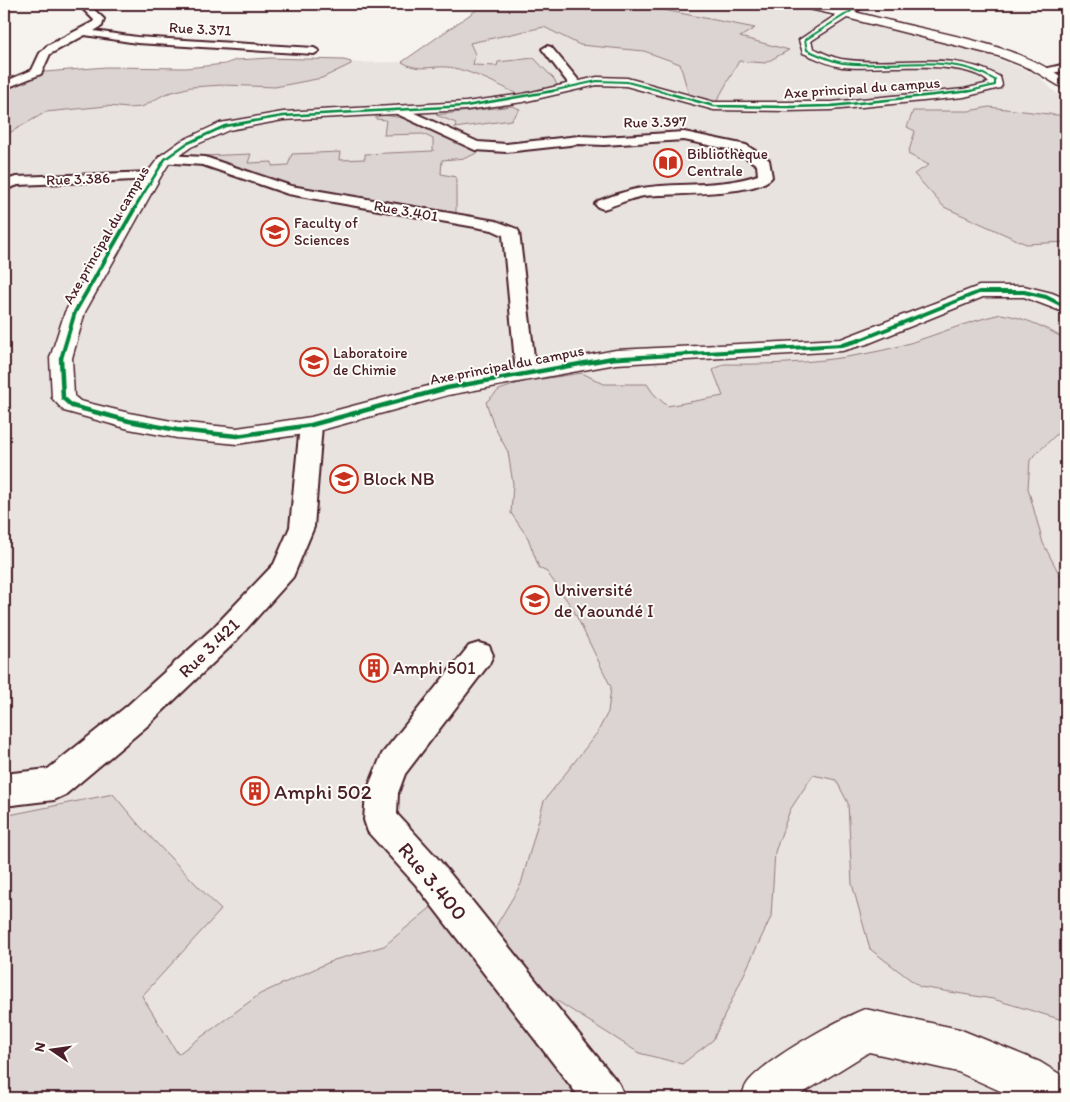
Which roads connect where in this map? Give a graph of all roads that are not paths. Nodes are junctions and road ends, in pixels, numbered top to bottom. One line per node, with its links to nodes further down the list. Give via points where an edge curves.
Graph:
1 (83, 4): 4 (street, via 99,19 98,24)
2 (800, 4): 3 (street)
3 (854, 8): 8 (street); 10 (street, Axe principal du campus, via 805,40 807,50 843,63 965,68 990,75 995,85 964,93 788,107 714,106 628,82 598,81)
4 (86, 31): 6 (street, Rue 3.371, via 137,40); 9 (street, via 45,53 37,72)
5 (547, 50): 10 (street)
6 (314, 51)
7 (1066, 67): 8 (street)
8 (1048, 71): 11 (street)
9 (4, 86)
10 (576, 86): 12 (street, Axe principal du campus, via 466,106)
11 (1066, 86)
12 (399, 110): 13 (street, Axe principal du campus, via 245,121 202,135); 16 (street, Rue 3.397, via 476,146 506,148 579,140 684,136 741,148 764,163 765,177 746,185 715,190 644,192)
13 (164, 159): 14 (street, Axe principal du campus); 18 (street, Rue 3.401, via 204,161 288,190 496,226 511,232)
14 (153, 176): 15 (street, Rue 3.386, via 16,181); 19 (street, Axe principal du campus, via 75,312 61,358 63,398 72,406 177,430 237,436)
15 (4, 186)
16 (603, 204)
17 (1066, 307): 18 (street, Axe principal du campus, via 1033,293 999,289 978,292 842,345 616,358)
18 (526, 373): 19 (street, Axe principal du campus, via 447,388)
19 (311, 424): 21 (street, Rue 3.421, via 302,527 284,570 223,636 137,716 54,784)
20 (479, 656): 22 (street, Rue 3.400, via 393,765 382,793 380,820 428,872)
21 (4, 790)
22 (605, 1098)
23 (763, 1098): 24 (street, via 782,1080 865,1030 958,1051 1024,1078)
24 (1057, 1098)

